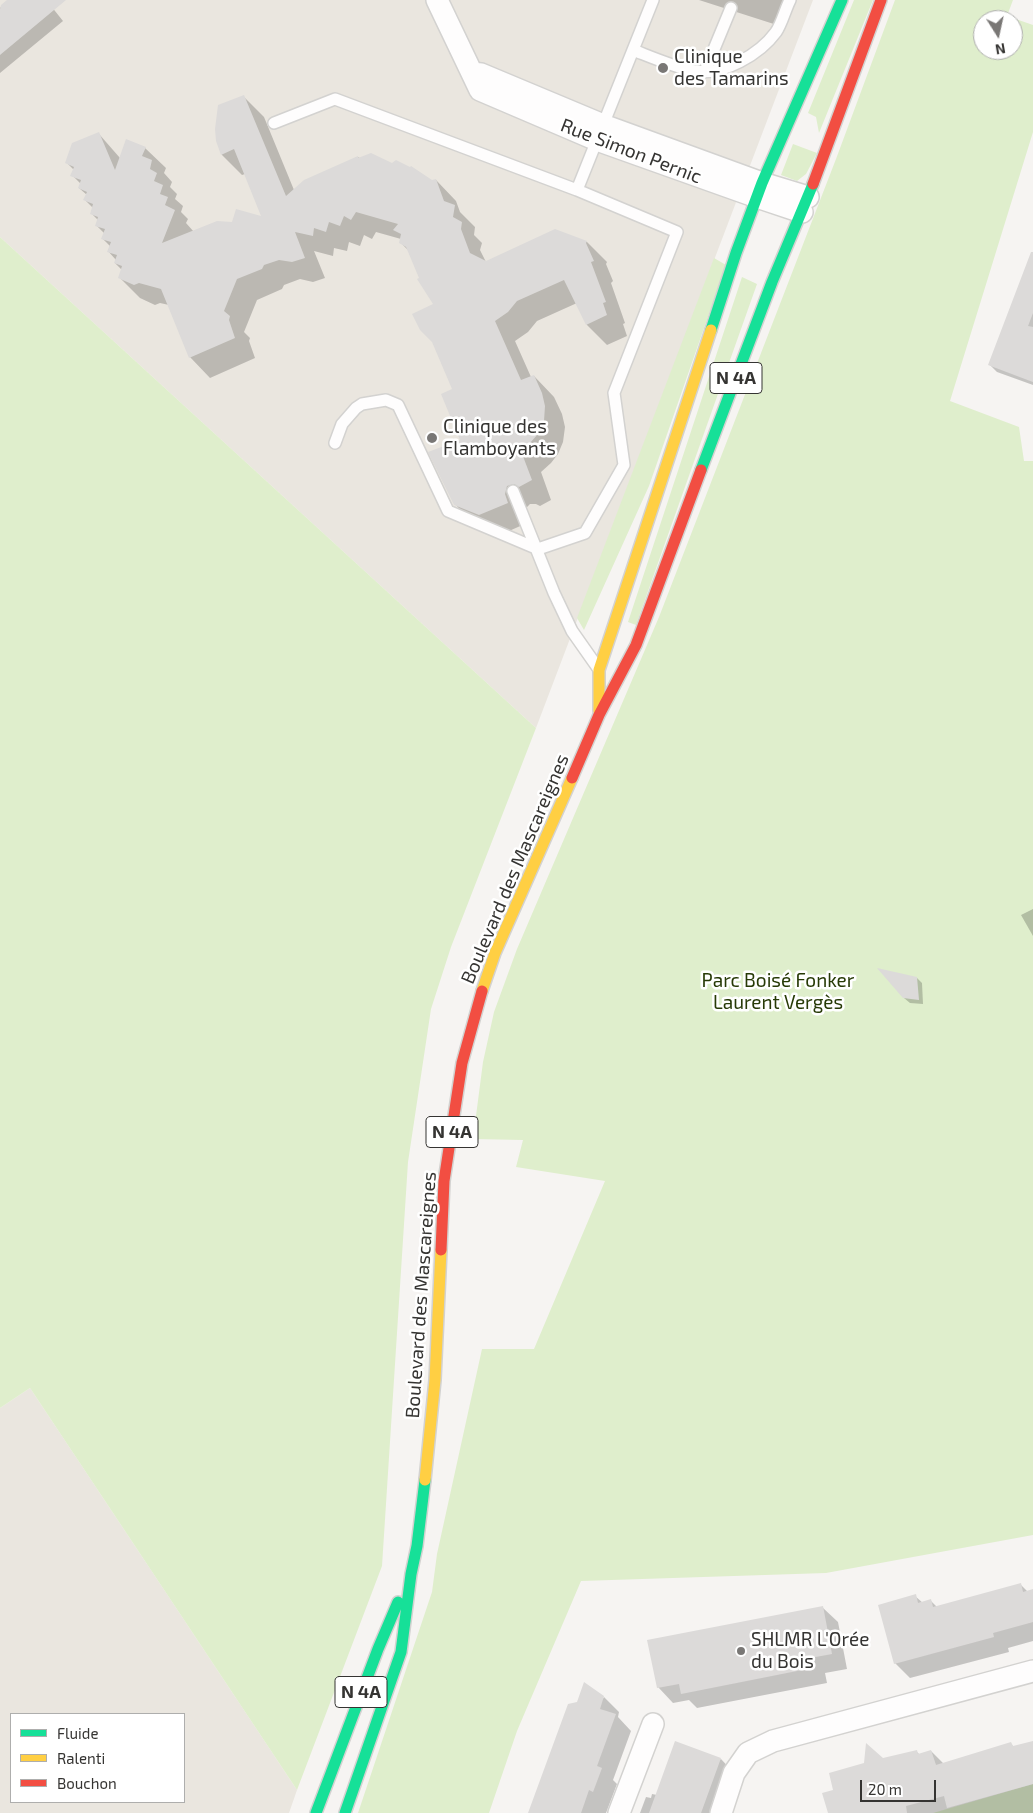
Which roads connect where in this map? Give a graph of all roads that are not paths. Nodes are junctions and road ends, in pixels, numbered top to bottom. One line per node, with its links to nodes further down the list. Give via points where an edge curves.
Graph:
1 (437, 0): 10 (street, Rue Simon Pernic, via 472,73 481,74)
2 (653, 0): 7 (lane)
3 (790, 0): 8 (lane, via 777,31 763,46 736,63)
4 (842, 0): 12 (main road, N 4A)
5 (885, 4): 13 (main road, N 4A, via 867,38)
6 (730, 8): 8 (lane)
7 (633, 50): 8 (lane, via 696,72); 10 (lane)
8 (705, 71)
9 (274, 123): 11 (lane, via 335,99)
10 (600, 133): 11 (lane); 12 (street, Rue Simon Pernic)
11 (576, 190): 16 (lane, via 677,232 614,393 624,465 586,533)
12 (759, 190): 13 (street, Rue Simon Pernic); 17 (main road, N 4A)
13 (805, 205): 18 (main road, N 4A, via 772,282 636,645)
14 (335, 443): 16 (lane, via 342,424 362,404 386,400 398,405 448,511)
15 (513, 491): 16 (lane)
16 (538, 549): 17 (lane, via 572,631)
17 (599, 670): 18 (main road, N 4A)
18 (599, 715): 19 (main road, Boulevard des Mascareignes / N 4A, via 495,952 462,1063 444,1181 434,1389)
19 (411, 1574): 22 (main road, Boulevard des Mascareignes / N 4A, via 378,1649); 23 (main road, Boulevard des Mascareignes / N 4A, via 401,1652)
20 (1033, 1671): 25 (street, via 773,1741 748,1753 734,1773)
21 (653, 1724): 24 (street)
22 (316, 1813)
23 (345, 1813)
24 (619, 1813)
25 (721, 1813)

